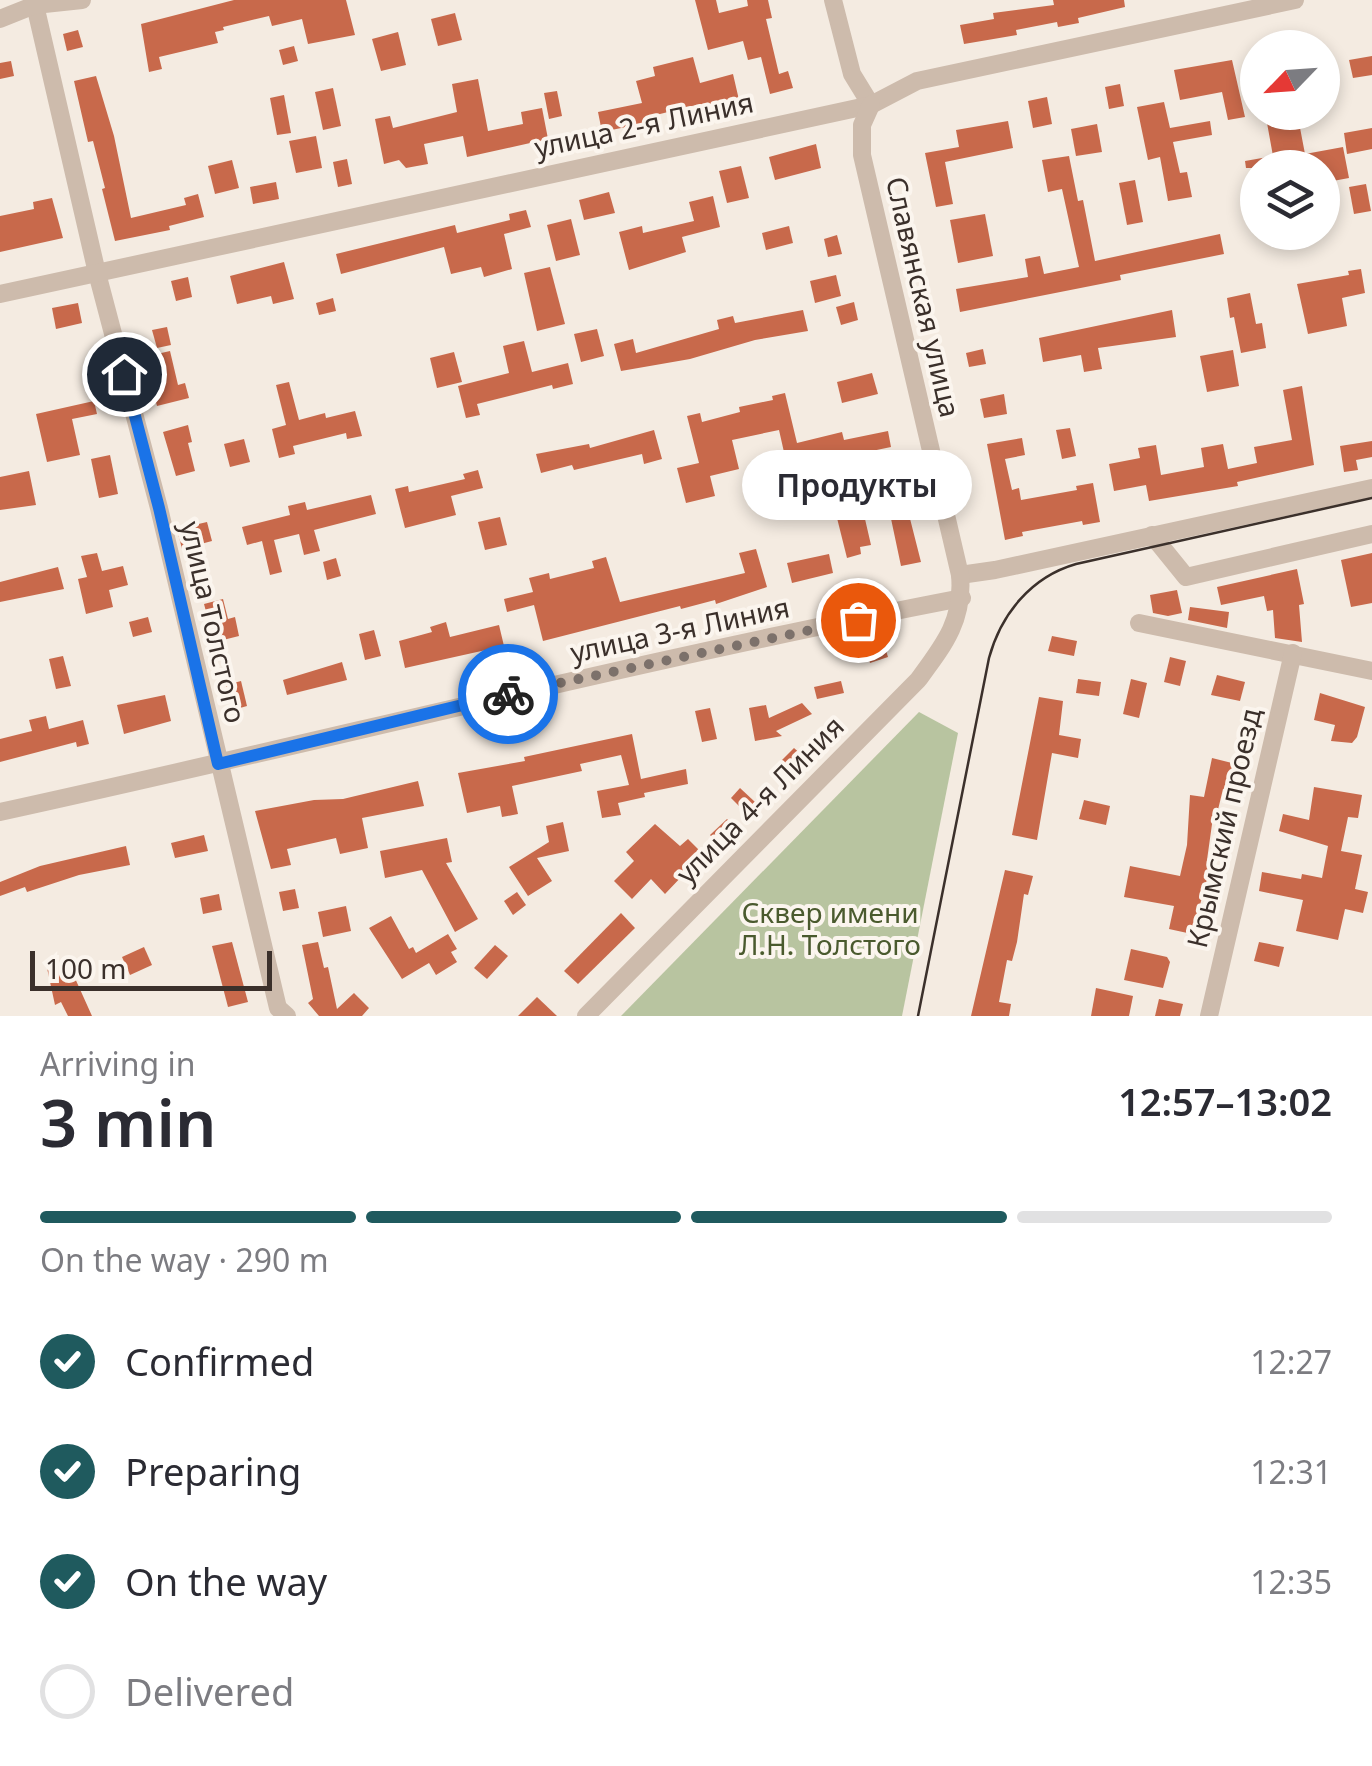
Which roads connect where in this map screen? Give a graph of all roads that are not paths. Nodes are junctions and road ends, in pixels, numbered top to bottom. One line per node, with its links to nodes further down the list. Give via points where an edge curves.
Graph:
1 (82, 0): 4 (street)
2 (833, 0): 6 (street, via 852,74)
3 (1295, 0): 6 (street, улица 2-я Линия, via 917,80)
4 (37, 2): 5 (street); 7 (street, улица Толстого)
5 (0, 19)
6 (872, 105): 7 (street, улица 2-я Линия); 12 (street, Славянская улица, via 862,126 862,155)
7 (97, 274): 8 (street, улица 2-я Линия); 17 (street, улица Толстого)
8 (0, 294)
9 (1372, 488): 11 (street)
10 (1372, 534): 11 (street, via 1186,577)
11 (1152, 535): 12 (street)
12 (960, 575): 13 (street, Славянская улица)
13 (960, 606): 17 (street, улица 3-я Линия, via 434,710); 20 (street, улица 4-я Линия, via 951,634 918,680)
14 (1139, 623): 15 (street)
15 (1293, 653): 16 (street); 21 (street, Крымский проезд)
16 (1372, 671)
17 (218, 764): 18 (street, улица 3-я Линия); 19 (street, улица Толстого)
18 (0, 812)
19 (276, 1013)
20 (586, 1016)
21 (1208, 1016)

